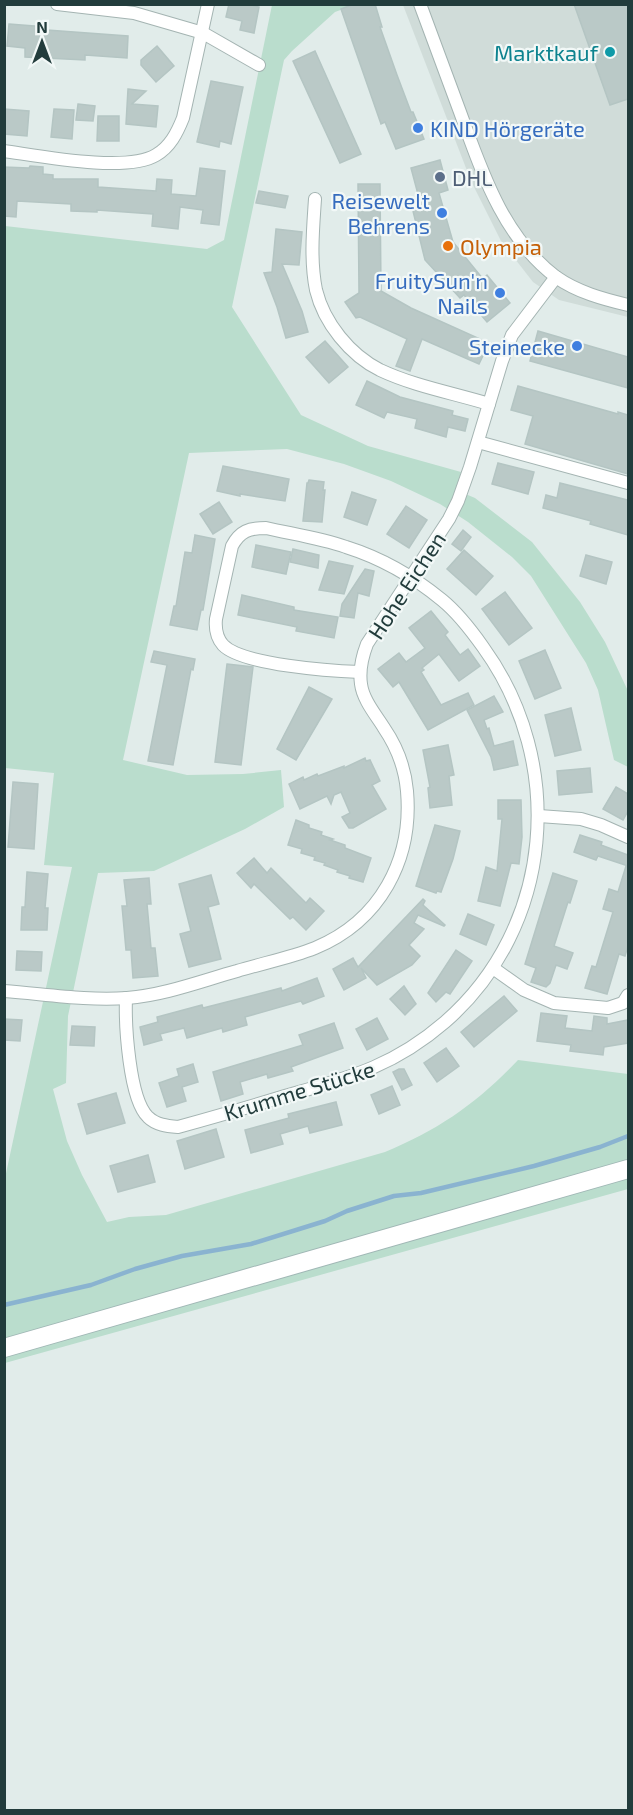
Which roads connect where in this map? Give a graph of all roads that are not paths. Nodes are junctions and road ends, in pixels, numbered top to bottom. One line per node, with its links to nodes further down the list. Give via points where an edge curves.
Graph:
1 (57, 4): 4 (street, via 134,13)
2 (208, 4): 4 (street)
3 (420, 4): 8 (street, via 498,207 530,254)
4 (203, 33): 5 (street); 6 (street, via 183,118 168,146 155,156 138,162 100,163)
5 (259, 65)
6 (4, 151)
7 (315, 199): 10 (street, via 312,241 317,292 347,345 379,369)
8 (556, 277): 9 (street, via 579,290); 10 (street, Hohe Eichen, via 512,335)
9 (628, 305)
10 (489, 404): 11 (street, Hohe Eichen)
11 (478, 442): 12 (street); 13 (street, Hohe Eichen, via 458,501)
12 (628, 483)
13 (411, 578): 14 (street, Hohe Eichen, via 367,644); 14 (street, Krumme Stücke, via 344,546 266,528 243,531 231,546 215,628 223,645 245,657); 15 (street, Krumme Stücke, via 460,618 509,687 528,735)
14 (360, 672): 20 (street, Hohe Eichen, via 364,696 396,749 406,784 408,818 404,849 388,887 357,922 314,948 168,991)
15 (539, 816): 16 (street, via 581,819); 17 (street, Krumme Stücke, via 526,898)
16 (628, 837)
17 (493, 968): 19 (street, via 524,990 554,1002 608,1008 622,1002); 20 (street, Krumme Stücke, via 446,1022 383,1064 342,1080 178,1127 155,1123 141,1107 131,1070)
18 (4, 991): 20 (street, Hohe Eichen)
19 (628, 994)
20 (126, 998)
21 (628, 1169): 22 (street)
22 (4, 1348)

